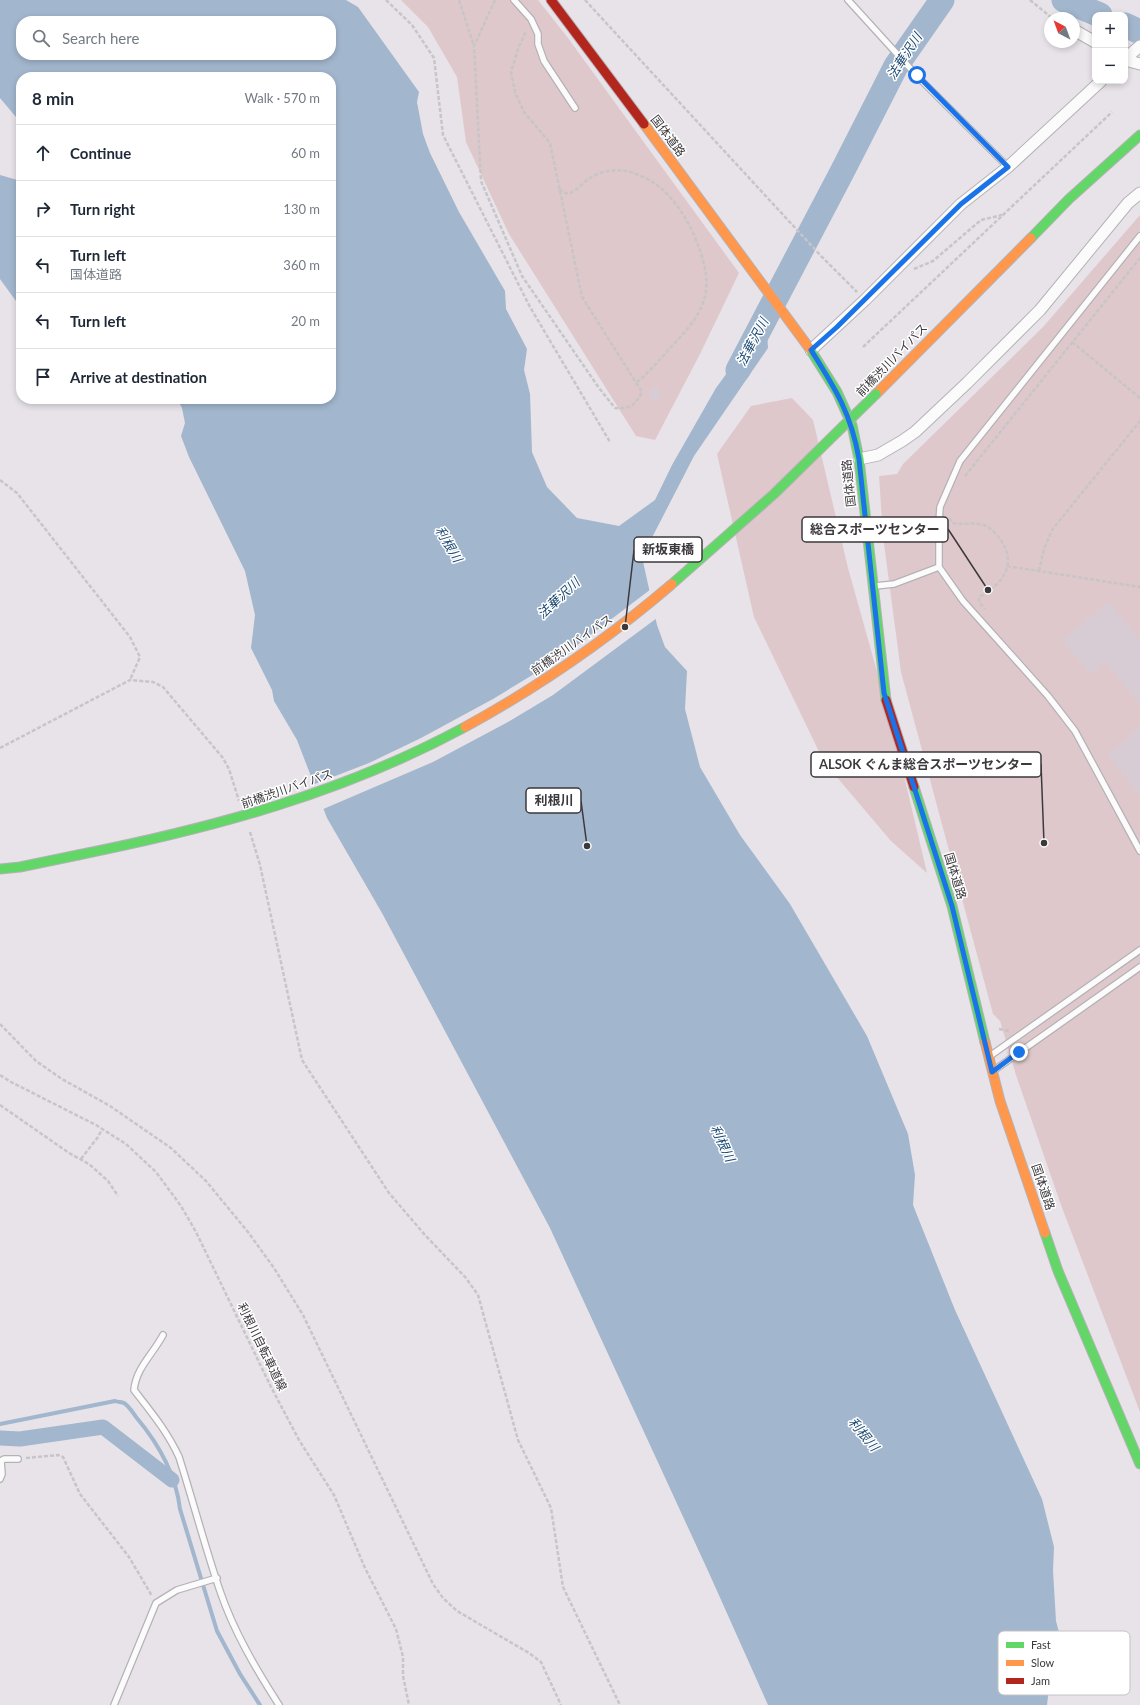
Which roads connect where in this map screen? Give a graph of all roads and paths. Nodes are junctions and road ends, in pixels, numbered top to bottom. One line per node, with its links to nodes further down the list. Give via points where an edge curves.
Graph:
1 (386, 0): 36 (path, via 412,25 434,58 444,135 530,307)
2 (459, 0): 13 (path)
3 (495, 0): 13 (path)
4 (514, 0): 10 (lane)
5 (551, 0): 32 (main road, 国体道路)
6 (585, 0): 29 (path)
7 (848, 0): 22 (lane, via 917,75)
8 (1030, 0): 9 (path)
9 (1045, 12)
10 (532, 19): 19 (lane, via 544,61); 23 (path, via 511,72 514,92 524,112 550,143)
11 (1080, 33): 12 (street)
12 (1092, 40)
13 (474, 46): 33 (path, via 481,181 522,276 615,408 626,408 636,402 642,392)
14 (1140, 46): 15 (street)
15 (1128, 57)
16 (1128, 58): 17 (street)
17 (1140, 64)
18 (1098, 84): 22 (street)
19 (575, 108)
20 (1112, 112): 31 (path)
21 (1140, 135): 52 (main road, 前橋渋川バイパス, bridge, via 1069,200 795,474 665,590 586,651 500,708 426,747 325,790 223,823)
22 (1008, 167): 28 (street, via 961,204)
23 (559, 189): 33 (path, via 582,297); 33 (path, via 571,193 598,173 612,170 628,171 650,180 675,203 688,223 700,251 708,285 700,310 686,333)
24 (1140, 192): 37 (street, via 1128,203 1040,310 967,383 915,432 878,455)
25 (1003, 215): 28 (path, via 981,220 933,261 910,270)
26 (1140, 236): 42 (lane, via 960,461 940,506)
27 (1140, 258): 30 (path)
28 (892, 273): 29 (street)
29 (865, 300): 32 (street)
30 (1072, 342): 34 (path); 38 (path)
31 (863, 347)
32 (811, 350): 37 (main road, 国体道路, via 837,392 852,425)
33 (637, 382)
34 (1140, 398)
35 (1140, 421): 43 (path, via 1052,530)
36 (610, 442)
37 (859, 459): 44 (main road, 国体道路)
38 (963, 479)
39 (0, 480): 47 (path, via 17,493 130,637 140,657)
40 (949, 514): 41 (path, via 953,522 975,524 991,529 1005,547)
41 (1007, 566): 43 (path); 46 (path, via 1000,581 980,597 979,602)
42 (939, 567): 44 (lane, via 894,584); 51 (lane, via 963,601 1048,696 1075,731)
43 (1039, 571): 45 (path)
44 (872, 586): 58 (main road, 国体道路, via 884,693 952,906)
45 (1140, 587)
46 (989, 614)
47 (130, 680): 48 (path); 49 (path, via 153,682 163,688 223,758)
48 (0, 748)
49 (241, 806)
50 (248, 828): 75 (path, via 260,865 302,1060 389,1193 466,1278 478,1295 518,1440 551,1508 563,1587)
51 (1140, 851)
52 (78, 856): 53 (main road, 前橋渋川バイパス); 54 (main road)
53 (0, 860)
54 (0, 869)
55 (1140, 950): 58 (lane)
56 (1140, 967): 59 (lane)
57 (0, 1024): 74 (path, via 36,1061 110,1106 171,1148 226,1204 274,1268 302,1315 433,1584 457,1611 529,1652 540,1662)
58 (988, 1057): 59 (main road, 国体道路)
59 (992, 1072): 67 (main road, 国体道路, via 1058,1271)
60 (0, 1075): 62 (path, 利根川自転車道線)
61 (0, 1105): 63 (path)
62 (102, 1129): 63 (path); 73 (path, 利根川自転車道線, via 126,1144 156,1172 196,1232 270,1387 299,1440 334,1494 365,1568 396,1629 403,1657 403,1676)
63 (80, 1159): 64 (path, via 108,1181)
64 (118, 1196)
65 (163, 1335): 69 (lane, via 157,1348 141,1367 135,1379 134,1390 171,1439)
66 (18, 1459): 68 (lane, via 1,1461); 70 (path, via 58,1455 63,1457 80,1494 129,1557)
67 (1140, 1464)
68 (0, 1479)
69 (214, 1578): 70 (lane, via 177,1590); 72 (lane, via 242,1643)
70 (156, 1603): 71 (lane)
71 (114, 1705)
72 (279, 1705)
73 (409, 1705)
74 (561, 1705)
75 (620, 1705)

